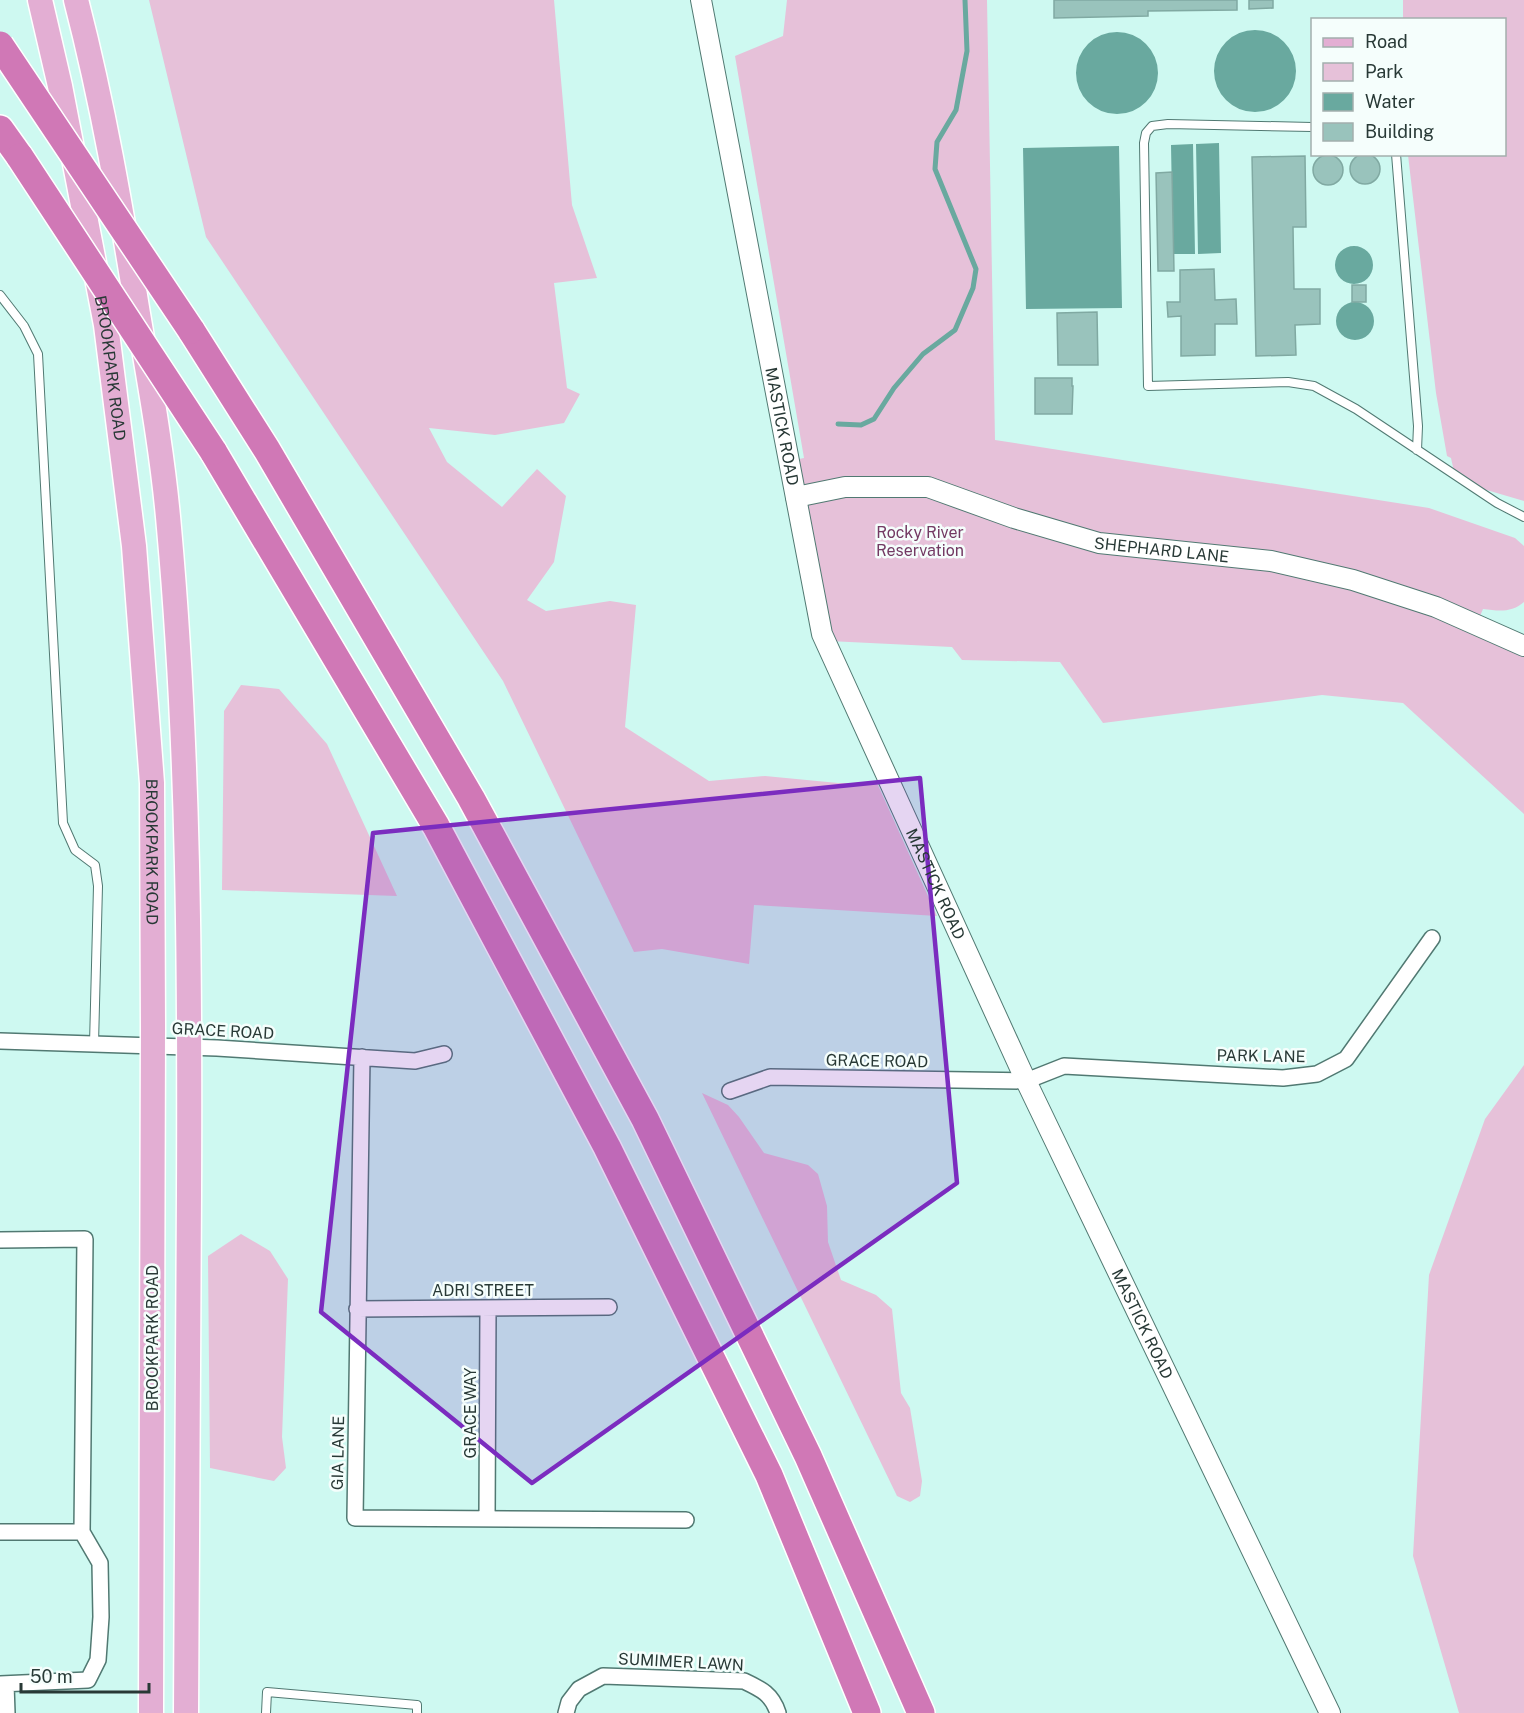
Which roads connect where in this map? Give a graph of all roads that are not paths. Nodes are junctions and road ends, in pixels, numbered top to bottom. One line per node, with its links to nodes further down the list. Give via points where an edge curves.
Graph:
1 (40, 0): 16 (main road, BROOKPARK ROAD, via 106,325 134,546 152,783)
2 (76, 0): 17 (main road, via 113,164 157,426 169,524 187,799)
3 (701, 0): 10 (street, MASTICK ROAD)
4 (0, 45): 39 (highway, bridge, via 267,450 471,798 645,1119 808,1456)
5 (1311, 127): 9 (lane, via 1168,124 1152,126 1146,133 1148,386 1288,382 1314,386)
6 (0, 129): 38 (highway, bridge, via 213,450 436,826 607,1147 769,1475)
7 (1396, 156): 9 (lane)
8 (0, 296): 15 (lane, via 24,326 38,354 63,823 75,850 95,865 98,886)
9 (1418, 450): 11 (lane, via 1497,503)
10 (796, 496): 12 (street, SHEPHARD LANE, via 845,487 928,487 1099,543 1271,561 1353,580 1436,607); 20 (street, MASTICK ROAD, via 822,634)
11 (1524, 516)
12 (1524, 646)
13 (1432, 938): 20 (street, PARK LANE, via 1346,1059 1317,1074 1283,1078 1064,1066)
14 (0, 1041): 15 (street, GRACE ROAD)
15 (94, 1044): 16 (street, GRACE ROAD)
16 (153, 1047): 17 (street, GRACE ROAD); 32 (main road, BROOKPARK ROAD)
17 (190, 1047): 19 (street, GRACE ROAD); 33 (main road)
18 (444, 1054): 19 (street, GRACE ROAD, via 415,1061)
19 (362, 1057): 25 (street, GIA LANE)
20 (1026, 1081): 21 (street, GRACE ROAD, via 770,1077); 40 (street, MASTICK ROAD)
21 (730, 1091)
22 (0, 1240): 29 (street, via 85,1239)
23 (609, 1307): 24 (street, ADRI STREET)
24 (488, 1308): 25 (street, ADRI STREET); 26 (street, GRACE WAY)
25 (357, 1309): 26 (street, GIA LANE, via 355,1518)
26 (487, 1519): 27 (street, GIA LANE)
27 (686, 1520)
28 (0, 1532): 29 (street)
29 (82, 1532): 30 (street, via 100,1563 98,1660 88,1680)
30 (3, 1684): 31 (street)
31 (7, 1713)
32 (151, 1713)
33 (186, 1713)
34 (266, 1713): 35 (lane, via 267,1692 417,1704)
35 (417, 1713)
36 (566, 1713): 37 (street, SUMIMER LAWN, via 579,1689 603,1676 744,1681 766,1691)
37 (778, 1713)
38 (867, 1713)
39 (921, 1713)
40 (1330, 1713)

